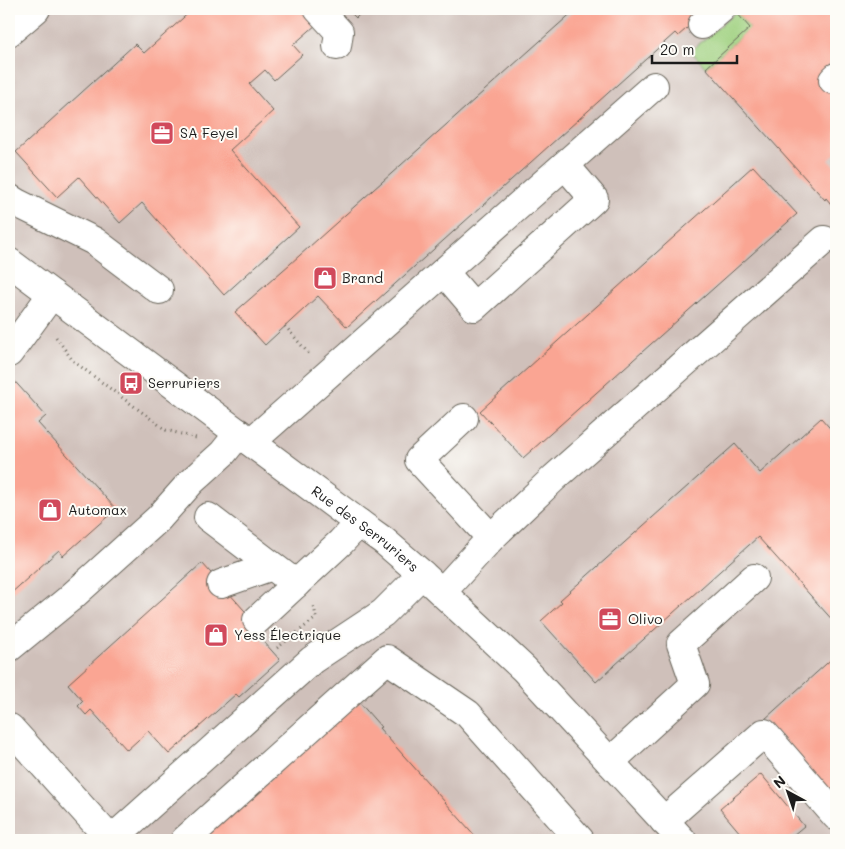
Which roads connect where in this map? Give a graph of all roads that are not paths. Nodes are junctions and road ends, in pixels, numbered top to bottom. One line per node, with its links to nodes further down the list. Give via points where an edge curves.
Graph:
1 (318, 9): 2 (street, via 339,32)
2 (337, 46)
3 (654, 86): 4 (street)
4 (565, 165): 8 (street); 8 (street, via 594,199 474,307)
5 (12, 205): 9 (street, via 94,241)
6 (824, 240): 16 (street, via 554,478)
7 (9, 262): 10 (street, Rue des Serruriers)
8 (444, 272): 13 (street, via 327,375)
9 (159, 290)
10 (52, 294): 11 (street); 13 (street, Rue des Serruriers)
11 (9, 353)
12 (464, 418): 16 (street, via 419,460)
13 (245, 438): 15 (street, Rue des Serruriers); 24 (street, via 191,482 158,519 69,599)
14 (208, 517): 17 (street)
15 (360, 523): 18 (street, Rue des Serruriers); 21 (street)
16 (491, 538): 22 (street)
17 (272, 566): 20 (street); 21 (street)
18 (422, 574): 22 (street, Rue des Serruriers); 25 (street, via 383,613 312,660 111,840)
19 (754, 578): 26 (street, via 681,644 696,684)
20 (221, 584)
21 (296, 584): 23 (street)
22 (442, 592): 26 (street, Rue des Serruriers, via 524,670)
23 (257, 620)
24 (9, 648)
25 (10, 728)
26 (610, 762): 28 (street, Rue des Serruriers)
27 (836, 816): 28 (street, via 764,733)
28 (670, 833)
29 (185, 840): 30 (street, via 387,659 468,714)
30 (580, 840)

